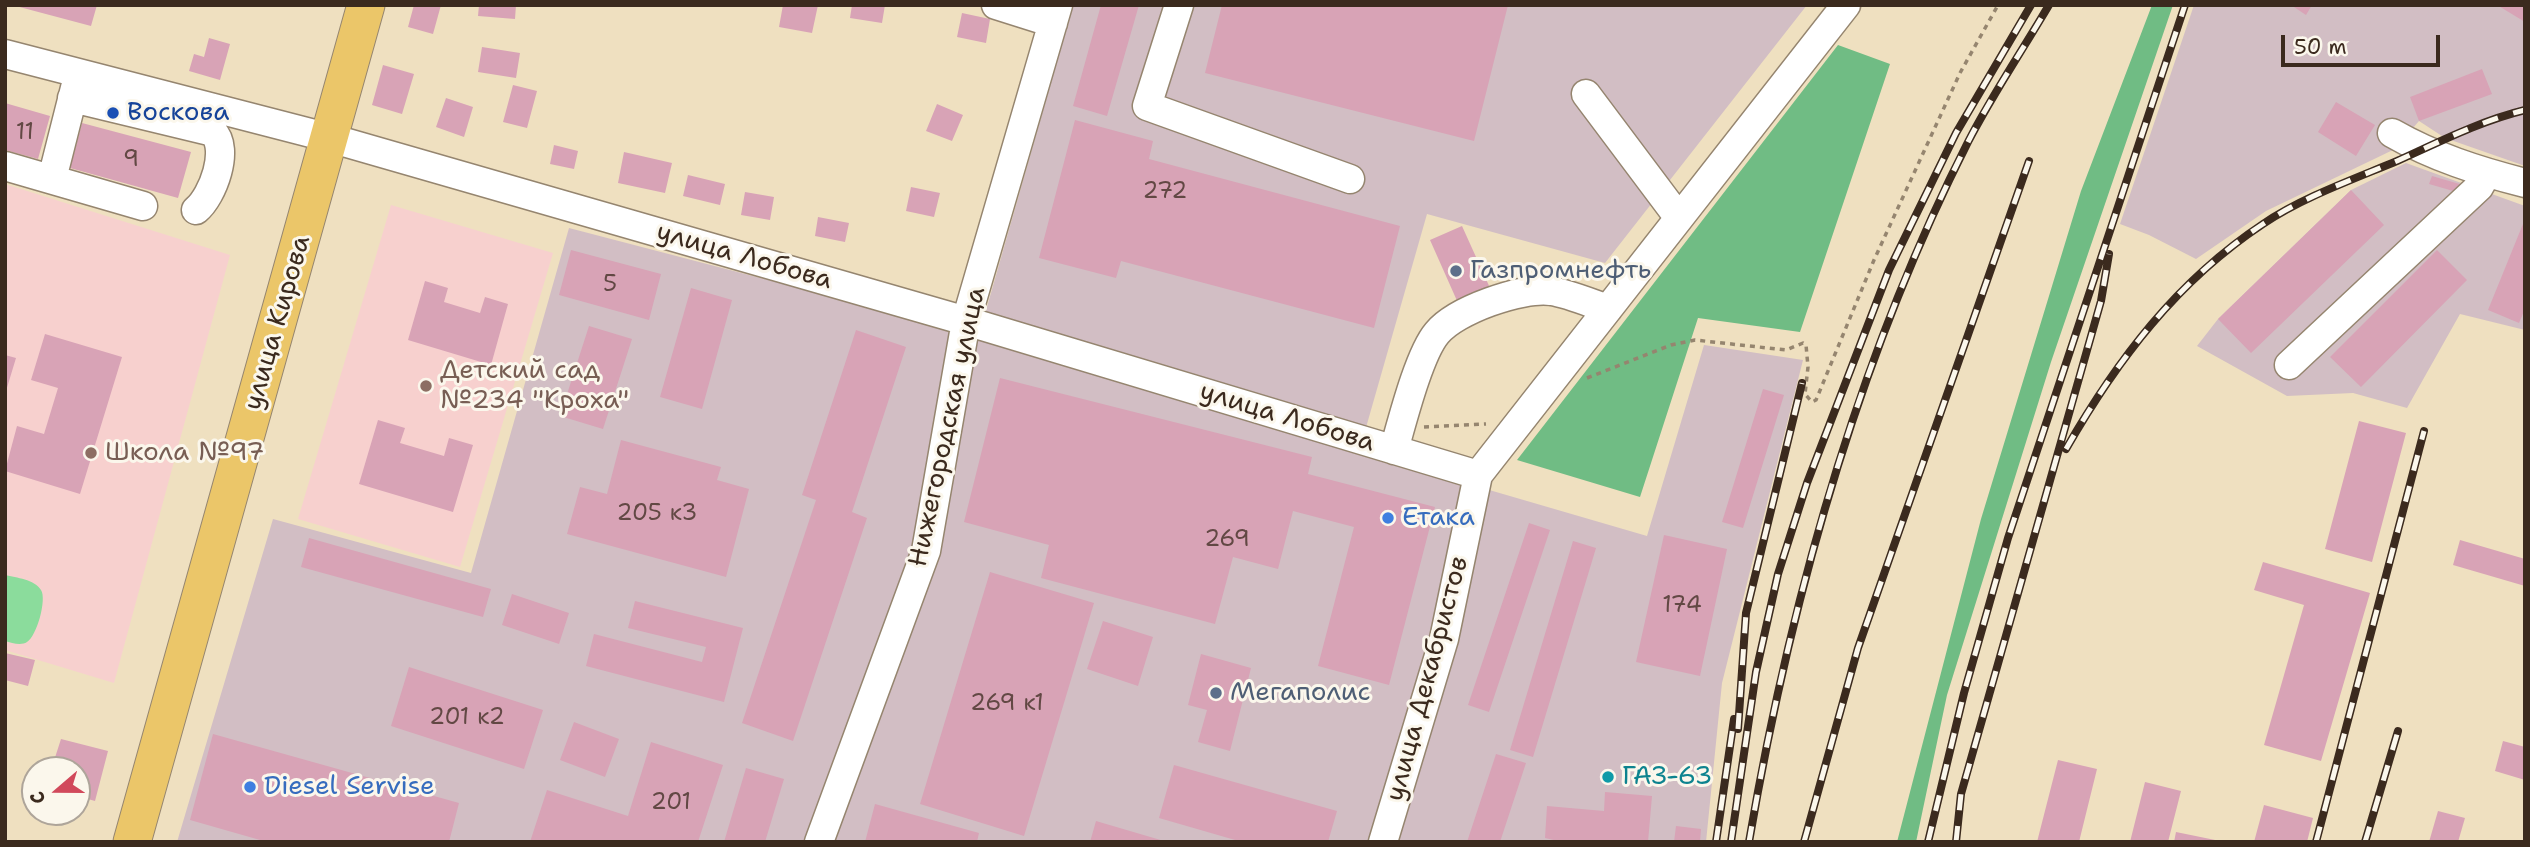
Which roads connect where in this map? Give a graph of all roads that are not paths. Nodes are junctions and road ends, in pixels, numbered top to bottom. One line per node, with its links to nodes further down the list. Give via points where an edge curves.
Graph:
1 (366, 5): 10 (main road, улица Кирова)
2 (996, 5): 5 (street)
3 (1180, 5): 14 (street, via 1147,106)
4 (1846, 5): 18 (street)
5 (1055, 14): 20 (street, Нижегородская улица)
6 (5, 54): 7 (street, улица Лобова)
7 (76, 85): 10 (street, улица Лобова); 13 (street); 17 (street, via 212,132 218,138 220,156 207,195)
8 (1586, 94): 18 (street)
9 (2392, 133): 12 (street, via 2421,150)
10 (330, 138): 20 (street, улица Лобова); 24 (main road, улица Кирова)
11 (5, 166): 13 (street)
12 (2487, 173): 15 (street); 21 (street, via 2479,187)
13 (52, 179): 16 (street)
14 (1350, 179)
15 (2525, 183)
16 (143, 206)
17 (196, 210)
18 (1679, 218): 19 (street)
19 (1608, 309): 22 (street, via 1551,291 1521,292 1463,315 1437,333 1413,385); 23 (street)
20 (966, 321): 22 (street, улица Лобова); 25 (street, Нижегородская улица, via 926,551)
21 (2289, 365)
22 (1398, 439): 23 (street, улица Лобова)
23 (1478, 475): 26 (street, улица Декабристов, via 1444,639)
24 (132, 842)
25 (819, 842)
26 (1383, 842)

